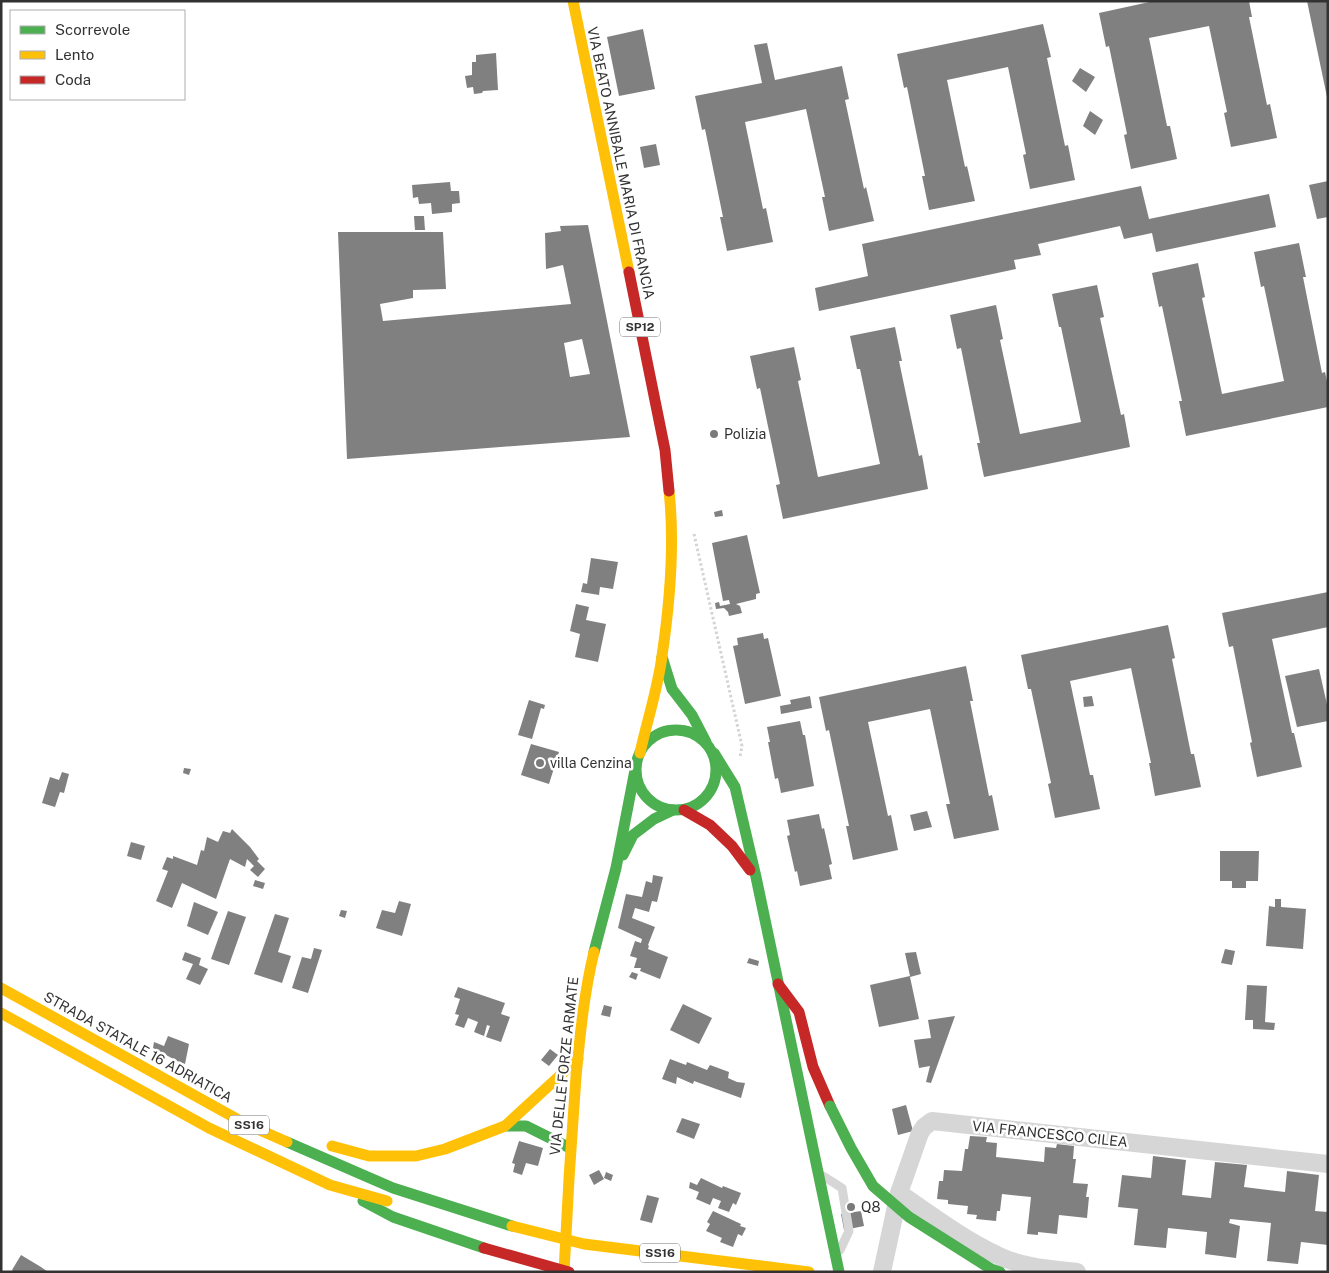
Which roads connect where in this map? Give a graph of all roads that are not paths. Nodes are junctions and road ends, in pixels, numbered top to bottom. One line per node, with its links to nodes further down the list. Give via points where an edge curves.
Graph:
1 (572, 1): 2 (main road, VIA BEATO ANNIBALE MARIA DI FRANCIA / SP12, via 665,450 672,514 670,580)
2 (662, 657): 3 (main road, VIA BEATO ANNIBALE MARIA DI FRANCIA / SP12, via 672,689 692,715); 4 (main road, VIA BEATO ANNIBALE MARIA DI FRANCIA / SP12)
3 (706, 742): 4 (main road, via 696,734 670,730 647,742); 5 (main road)
4 (640, 753): 6 (main road)
5 (714, 753): 7 (main road, via 717,765 713,788 696,805); 9 (main road, via 735,787)
6 (636, 765): 7 (main road, via 641,790 649,800 660,807); 8 (main road, VIA DELLE FORZE ARMATE)
7 (679, 810): 8 (main road, VIA DELLE FORZE ARMATE, via 654,819 633,835); 9 (main road, via 710,825 732,846)
8 (616, 868): 14 (main road, VIA DELLE FORZE ARMATE, via 588,976)
9 (756, 878): 10 (main road)
10 (778, 984): 20 (main road); 32 (main road, bridge, via 799,1012 814,1067 830,1106 850,1148 874,1186 909,1217)
11 (1, 988): 13 (main road, STRADA STATALE 16 ADRIATICA / SS16)
12 (1, 1013): 21 (main road, SS16, via 209,1128)
13 (102, 1044): 15 (main road, SS16, via 138,1052); 29 (main road, STRADA STATALE 16 ADRIATICA / SS16, bridge, via 246,1124 393,1188 512,1226 584,1244)
14 (578, 1059): 16 (main road); 18 (main road, VIA DELLE FORZE ARMATE)
15 (164, 1066)
16 (505, 1126): 17 (main road, via 445,1149 416,1156 369,1156); 18 (main road, via 526,1126)
17 (323, 1144)
18 (570, 1148): 27 (main road, VIA DELLE FORZE ARMATE)
19 (1328, 1164): 22 (street, VIA FRANCESCO CILEA, via 932,1121 920,1133)
20 (818, 1172): 26 (main road); 26 (lane, via 842,1188 849,1230)
21 (330, 1185): 23 (main road, SS16); 28 (main road, SS16, bridge, via 393,1217)
22 (899, 1193): 31 (street, VIA FRANCESCO CILEA); 33 (street, via 998,1256)
23 (402, 1205)
24 (551, 1250): 25 (main road)
25 (580, 1256)
26 (836, 1257): 30 (main road)
27 (564, 1272)
28 (569, 1272)
29 (809, 1272)
30 (840, 1272)
31 (882, 1272)
32 (1000, 1272)
33 (1077, 1272)

